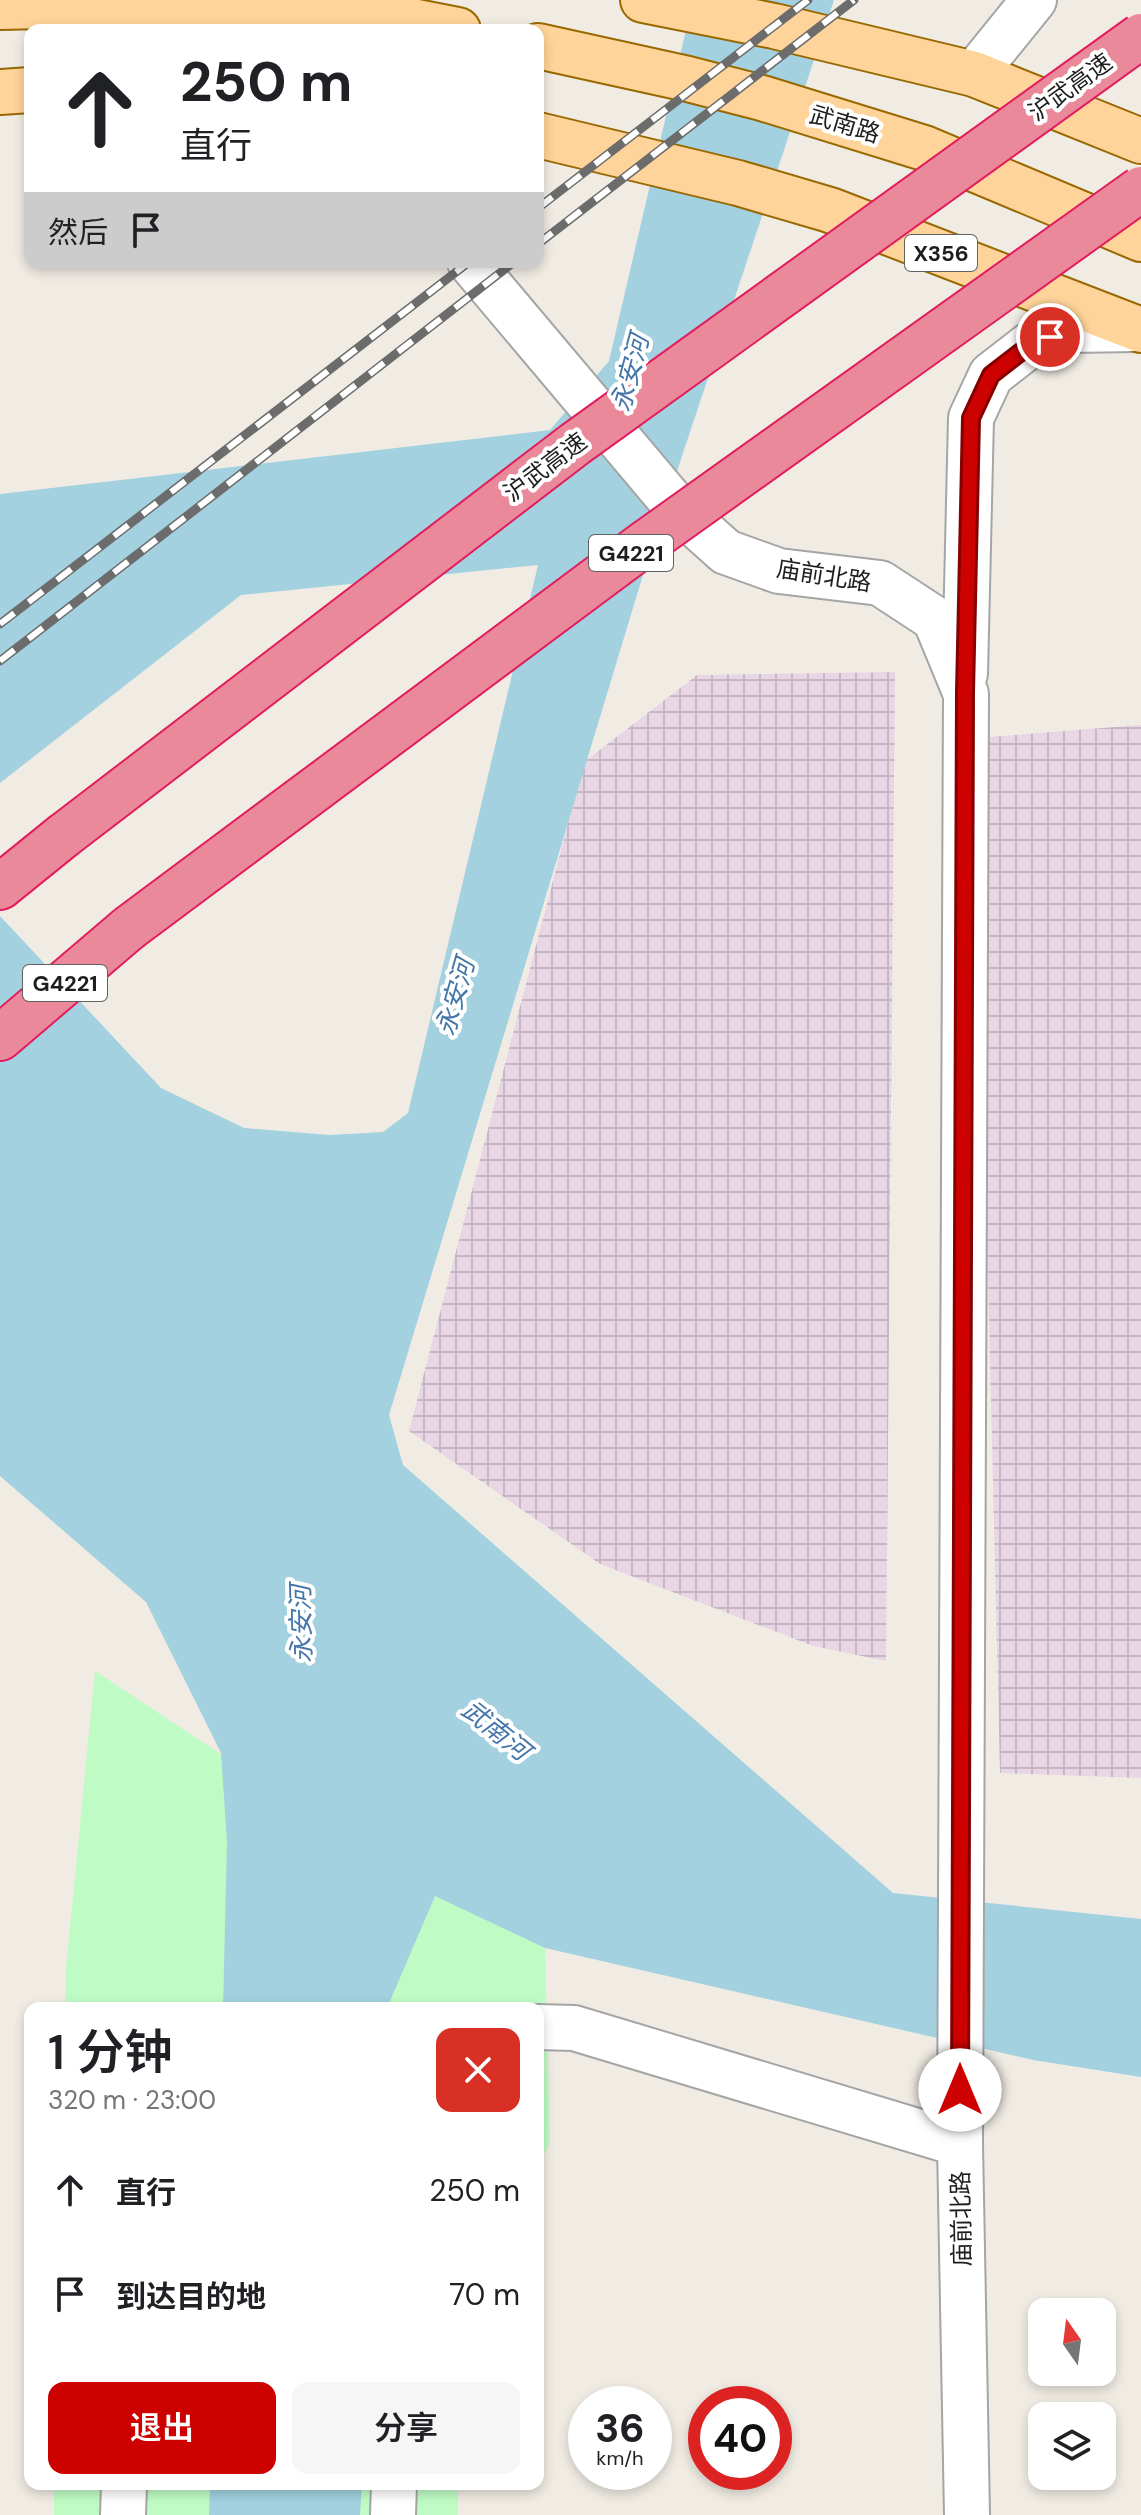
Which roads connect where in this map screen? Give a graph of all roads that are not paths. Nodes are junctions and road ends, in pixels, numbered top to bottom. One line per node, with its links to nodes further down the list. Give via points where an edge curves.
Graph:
1 (643, 0): 8 (main road)
2 (1034, 0): 8 (street)
3 (0, 7): 4 (main road, via 175,3)
4 (331, 11): 5 (main road)
5 (427, 24)
6 (1141, 36): 18 (highway, 沪武高速, bridge, via 575,444)
7 (544, 47): 14 (main road, 武南路, via 762,98 924,148)
8 (974, 74): 12 (main road)
9 (24, 90): 10 (main road)
10 (0, 92)
11 (544, 136): 16 (main road, X356, via 830,210)
12 (1141, 141)
13 (1141, 189): 19 (highway, G4221, bridge, via 631,553 129,928)
14 (1141, 239)
15 (475, 268): 17 (street, 庙前北路, via 678,509 726,552 779,571 880,583 935,619)
16 (1139, 329): 17 (street, via 1070,330 1031,344 991,375 971,418)
17 (965, 692): 21 (street, 庙前北路)
18 (0, 887)
19 (0, 1038)
20 (544, 2027): 21 (street, via 574,2028)
21 (960, 2144): 26 (street, 庙前北路)
22 (124, 2490): 24 (street)
23 (394, 2490): 25 (street)
24 (123, 2515)
25 (393, 2515)
26 (967, 2515)

